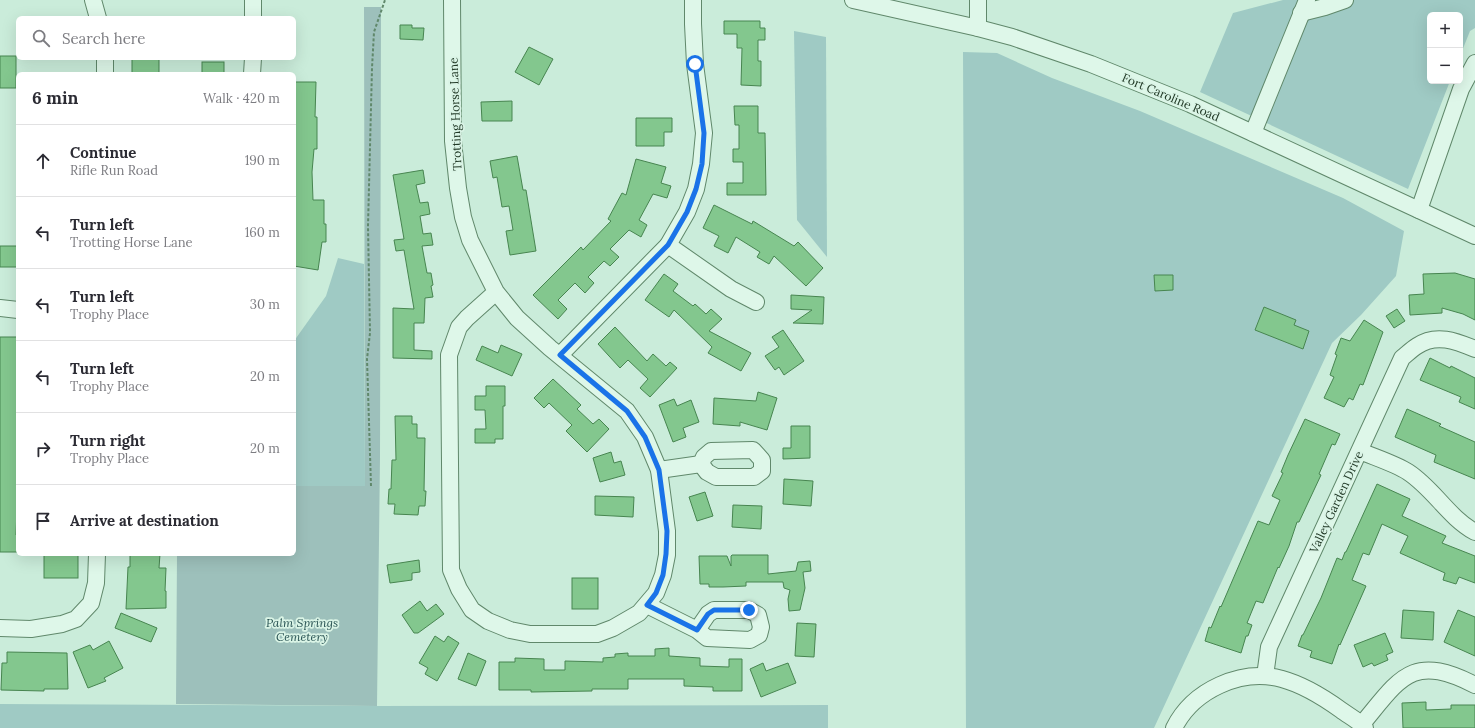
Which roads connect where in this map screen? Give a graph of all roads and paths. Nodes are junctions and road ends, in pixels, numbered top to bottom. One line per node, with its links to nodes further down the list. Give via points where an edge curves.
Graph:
1 (93, 0): 10 (street)
2 (254, 0): 11 (street)
3 (385, 0): 31 (path, via 374,32 372,68 368,226 370,333 367,359)
4 (452, 0): 22 (street, Trotting Horse Lane, via 453,141 458,188 470,240)
5 (693, 0): 21 (street, via 695,64 704,133 702,164 687,212)
6 (853, 0): 12 (street, Fort Caroline Road)
7 (978, 0): 12 (street)
8 (1345, 0): 9 (street, via 1326,7)
9 (1304, 7): 18 (street)
10 (97, 16)
11 (253, 16)
12 (978, 28): 18 (street, Fort Caroline Road, via 1041,46 1119,75)
13 (105, 60): 16 (street)
14 (253, 60): 17 (street)
15 (1475, 63): 19 (street, via 1461,89)
16 (104, 72)
17 (252, 72)
18 (1254, 133): 19 (street, Fort Caroline Road)
19 (1419, 210): 20 (street, Fort Caroline Road)
20 (1475, 236)
21 (668, 245): 23 (street); 27 (street)
22 (496, 292): 27 (street, Trotting Horse Lane, via 517,318); 34 (street, Trotting Horse Lane, via 459,327 449,355 451,570 459,590 472,610 488,620 510,630 530,634 597,634 627,621)
23 (756, 302)
24 (0, 308): 25 (street)
25 (16, 310)
26 (1475, 349): 28 (street, Valley Garden Drive, via 1440,339 1417,346 1402,358)
27 (560, 355): 30 (street, Trotting Horse Lane, via 627,411 645,437)
28 (1360, 451): 32 (street, via 1408,472 1464,526); 37 (street, Valley Garden Drive, via 1269,647)
29 (701, 464): 30 (street)
30 (659, 470): 34 (street, Trotting Horse Lane, via 667,531 666,554 663,575 656,593)
31 (371, 486)
32 (1475, 532)
33 (96, 556): 35 (street, via 96,583 91,603 76,619 62,624 31,628)
34 (647, 605): 36 (street)
35 (0, 628)
36 (697, 630)
37 (1265, 676): 39 (street, via 1281,678 1300,685 1331,702); 40 (street, via 1247,677 1219,685 1204,693 1181,715)
38 (1475, 685): 39 (street, via 1443,671 1415,672 1399,682)
39 (1364, 726)
40 (1174, 728)

